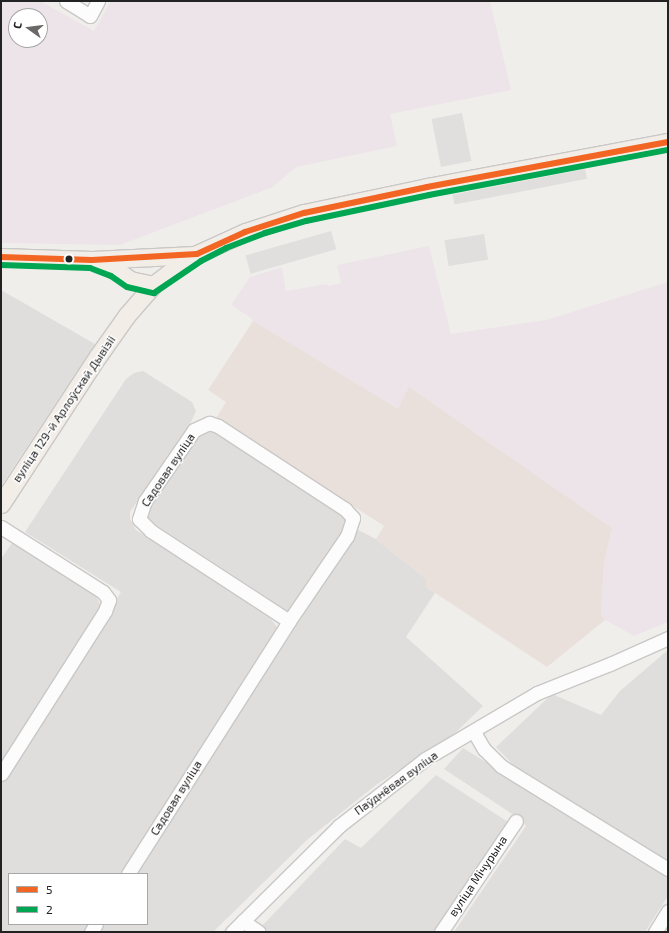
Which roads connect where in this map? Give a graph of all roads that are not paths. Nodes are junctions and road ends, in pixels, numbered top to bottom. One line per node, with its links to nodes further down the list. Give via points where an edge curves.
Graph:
1 (66, 1): 2 (street, via 90,16)
2 (98, 1)
3 (668, 142): 4 (main road, via 304,213 245,232)
4 (197, 254): 6 (main road); 9 (main road, вуліца 129-й Арлоўскай Дывізіі)
5 (1, 258): 7 (main road)
6 (140, 258): 7 (main road); 9 (main road, via 150,267)
7 (92, 260): 8 (main road, via 115,269)
8 (124, 277): 9 (main road, via 138,283); 10 (main road, via 129,292)
9 (154, 285): 10 (main road, вуліца 129-й Арлоўскай Дывізіі)
10 (127, 315): 11 (main road, вуліца 129-й Арлоўскай Дывізіі)
11 (1, 504)
12 (1, 527): 16 (street, via 103,592 109,600 105,611)
13 (289, 621): 13 (street, Садовая вуліца, via 347,536 353,518 345,509 218,426 209,423 194,430 145,501 139,519 151,532); 19 (street, Садовая вуліца)
14 (668, 638): 15 (street, Паўднёвая вуліца, via 537,693)
15 (474, 732): 18 (street, via 484,749 501,766); 21 (street, Паўднёвая вуліца, via 425,759 339,826)
16 (1, 774)
17 (516, 821): 25 (street, вуліца Мічурына)
18 (668, 868)
19 (129, 873)
20 (668, 911): 22 (street)
21 (243, 921): 23 (street, Паўднёвая вуліца); 24 (street)
22 (657, 931)
23 (232, 932)
24 (259, 932)
25 (441, 932)

